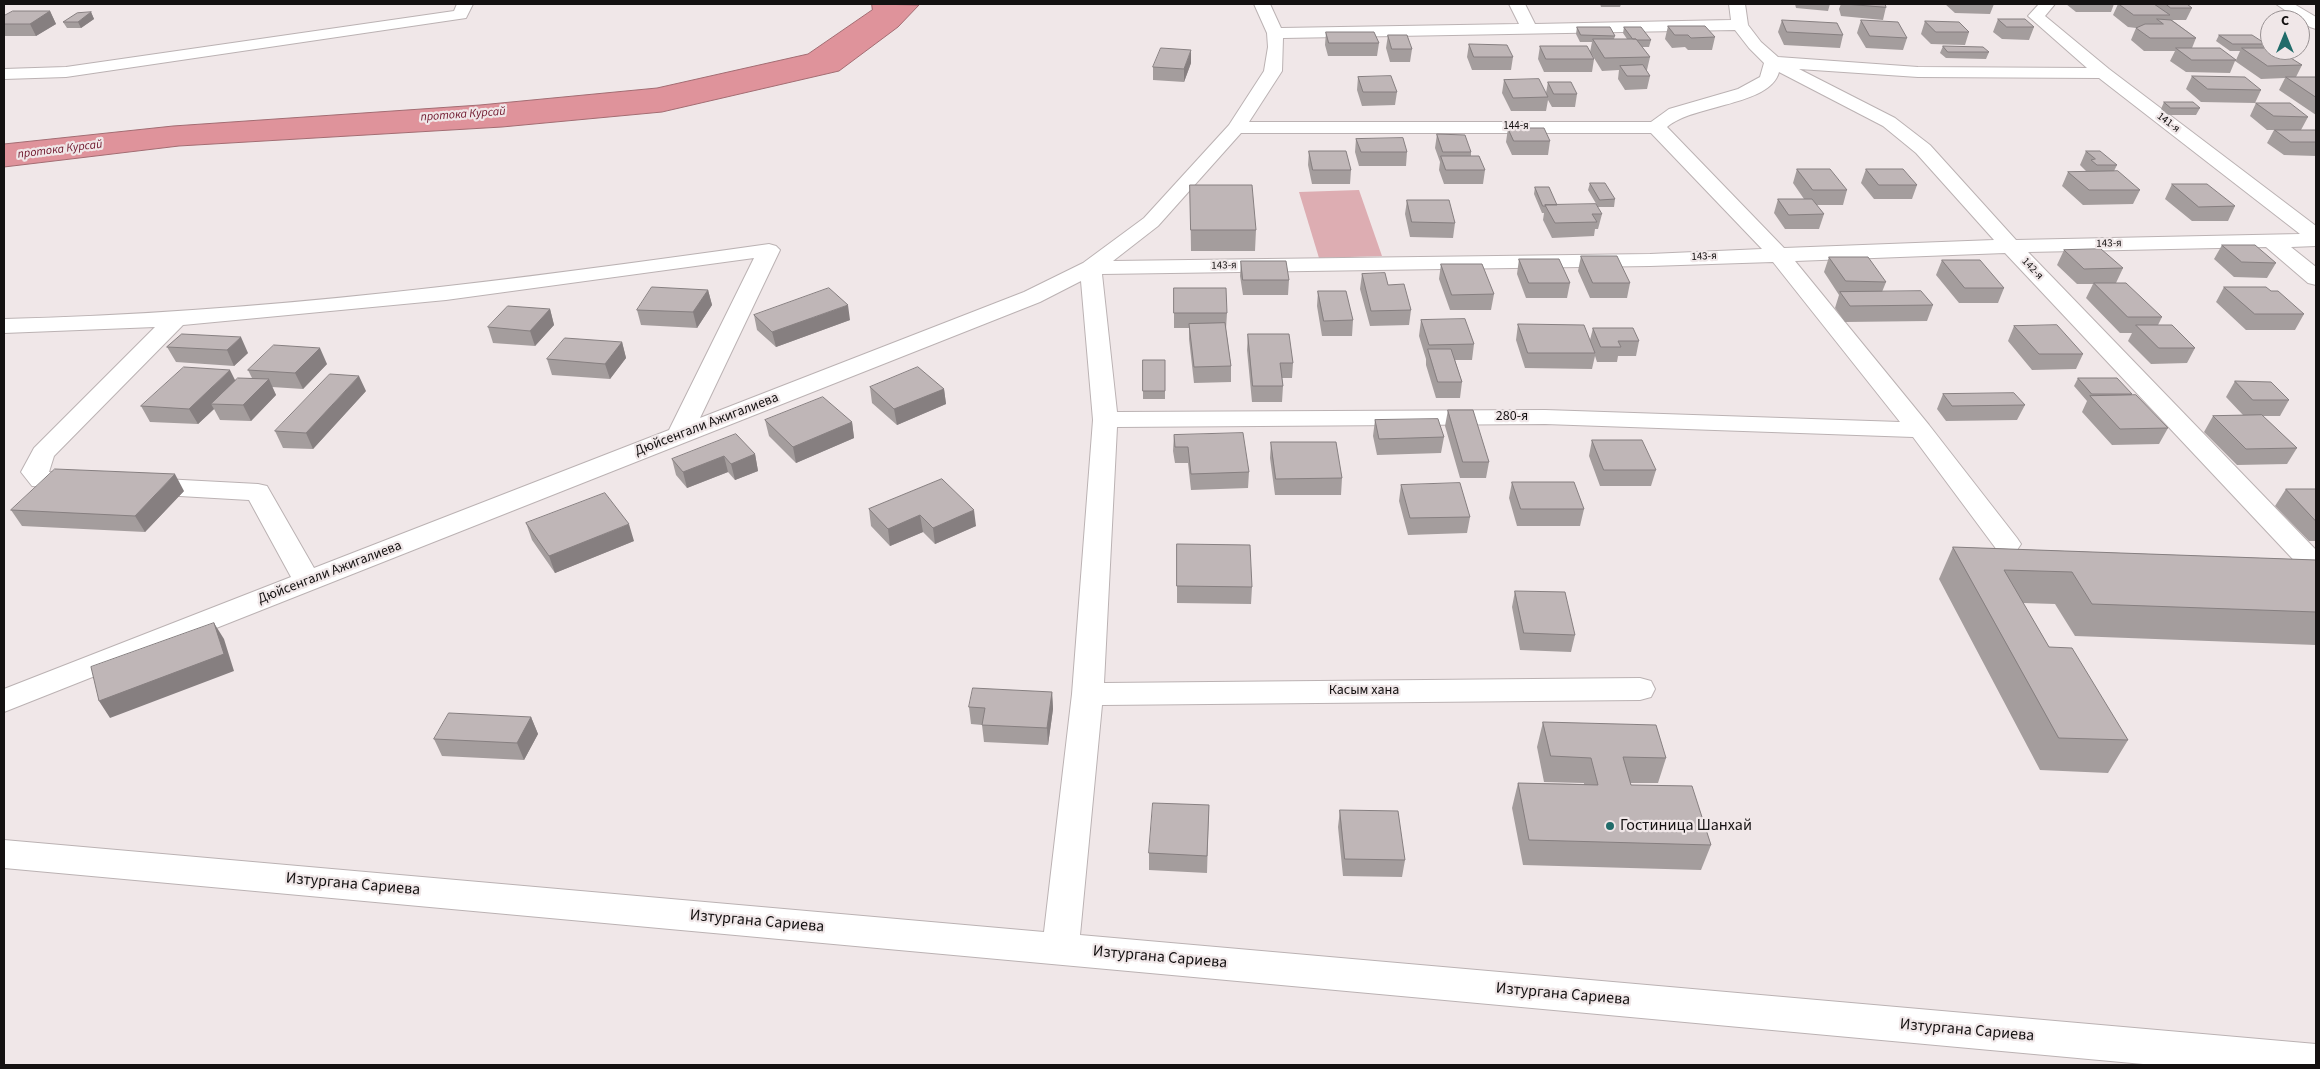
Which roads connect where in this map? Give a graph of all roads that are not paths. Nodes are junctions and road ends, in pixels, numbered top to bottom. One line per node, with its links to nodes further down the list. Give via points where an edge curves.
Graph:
1 (1262, 4): 10 (street, Дюйсенгали Ажигалиева)
2 (1517, 4): 9 (street)
3 (1737, 4): 8 (street)
4 (2047, 4): 12 (street, 141-я, via 2036,16)
5 (2284, 4): 7 (street)
6 (463, 9): 13 (street, via 66,72)
7 (2316, 24)
8 (1740, 26): 9 (street); 11 (street, 142-я)
9 (1530, 29): 10 (street)
10 (1275, 33): 15 (street, Дюйсенгали Ажигалиева, via 1273,71)
11 (1774, 62): 12 (street, via 1918,72); 14 (street, via 1768,80 1744,93 1681,110 1663,119); 19 (street, 142-я, via 1889,122 1923,149)
12 (2103, 73): 16 (street, 141-я)
13 (4, 74)
14 (1656, 127): 15 (street, 144-я); 20 (street)
15 (1236, 128): 21 (street, Дюйсенгали Ажигалиева, via 1151,222)
16 (2316, 236)
17 (2316, 240): 18 (street, 143-я)
18 (2271, 241): 19 (street, 143-я); 22 (street)
19 (2010, 246): 20 (street, 143-я); 29 (street, 142-я)
20 (1778, 254): 21 (street, 143-я, via 1650,260); 26 (street)
21 (1091, 268): 25 (street); 27 (street, Дюйсенгали Ажигалиева, via 1032,297)
22 (2316, 278)
23 (176, 319): 24 (street); 27 (street, via 373,303 554,282 769,250); 30 (street, via 43,452 34,472 41,480 258,492)
24 (4, 326)
25 (1105, 420): 26 (street, 280-я, via 1545,417); 32 (street)
26 (1920, 430): 28 (street)
27 (679, 436): 30 (street, Дюйсенгали Ажигалиева)
28 (2007, 544)
29 (2314, 564)
30 (308, 582): 33 (street, Дюйсенгали Ажигалиева)
31 (1640, 689): 32 (street, Касым хана)
32 (1088, 694): 35 (street)
33 (4, 701)
34 (4, 854): 35 (street, Изтургана Сариева)
35 (1060, 949): 36 (street, Изтургана Сариева)
36 (2316, 1062)

